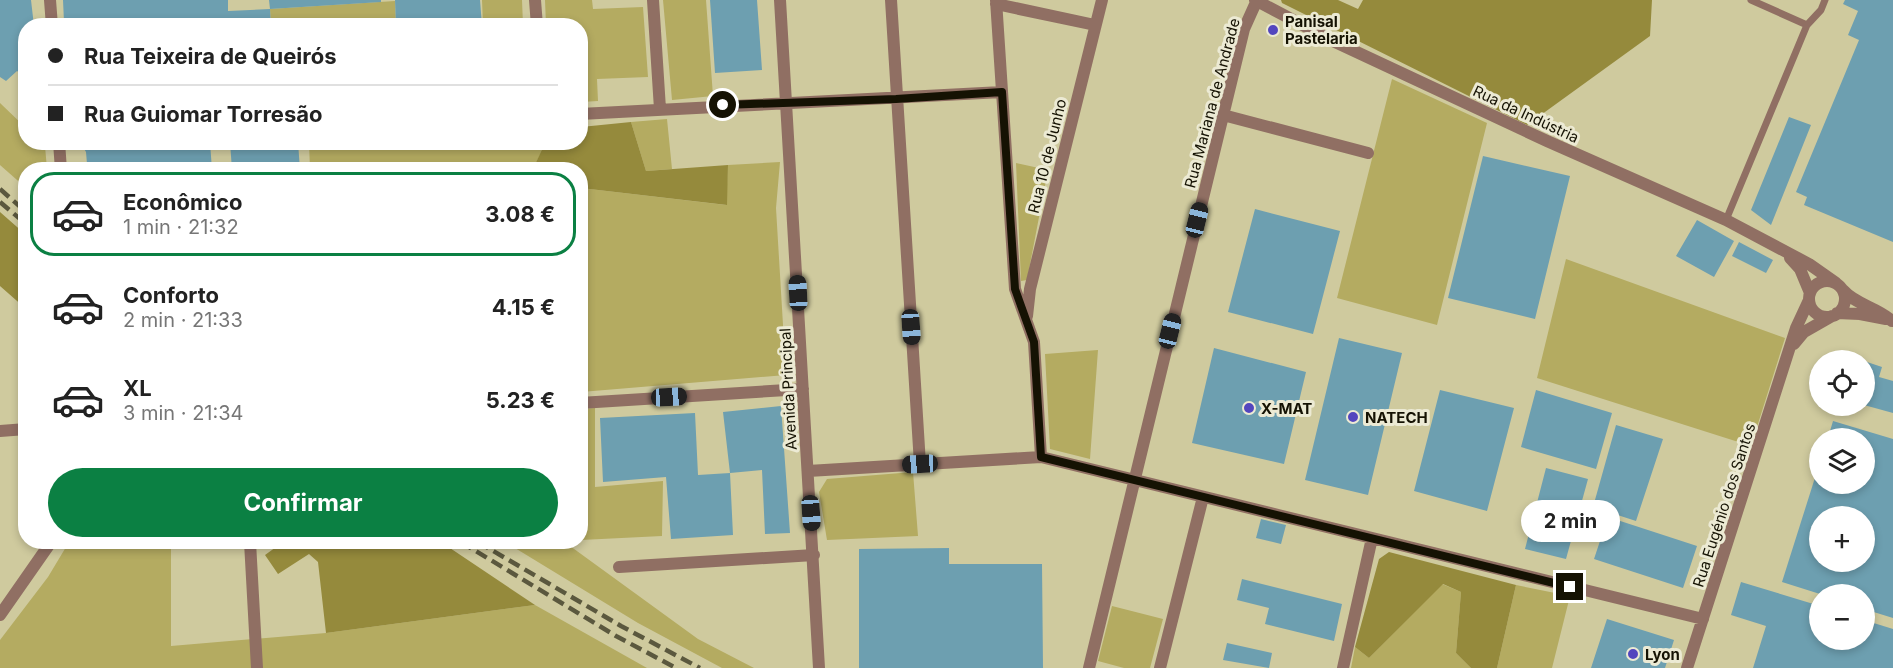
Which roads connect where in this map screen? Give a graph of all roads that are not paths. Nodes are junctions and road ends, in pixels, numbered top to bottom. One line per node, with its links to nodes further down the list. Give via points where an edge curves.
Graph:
1 (50, 0): 11 (street)
2 (535, 0): 12 (street)
3 (653, 0): 18 (street)
4 (780, 0): 17 (street, Avenida Principal)
5 (891, 0): 16 (street)
6 (1102, 0): 13 (street, Rua 10 de Junho)
7 (1256, 0): 20 (street, Rua Mariana de Andrade, via 1244,29); 22 (street, Rua da Indústria, via 1333,41)
8 (1751, 0): 14 (lane)
9 (1825, 0): 14 (lane)
10 (996, 2): 13 (street); 15 (street)
11 (51, 18)
12 (536, 18)
13 (1095, 25): 27 (street, Rua 10 de Junho, via 1030,289)
14 (1807, 25): 22 (lane)
15 (1002, 92): 16 (street); 27 (street, via 1015,289)
16 (896, 99): 17 (street); 35 (street)
17 (786, 101): 18 (street); 30 (street, Avenida Principal)
18 (660, 109): 19 (street)
19 (588, 114)
20 (1223, 116): 21 (street); 37 (street, Rua Mariana de Andrade)
21 (1368, 153)
22 (1726, 220): 23 (street, Rua da Indústria)
23 (1785, 253): 24 (street, Rua da Indústria); 25 (street, Rua da Indústria, via 1800,269)
24 (1838, 285): 25 (street, via 1819,283); 26 (street, via 1845,298); 28 (street, Rua da Indústria, via 1854,300)
25 (1810, 297): 26 (street, via 1815,312); 29 (street, Rua Eugénio dos Santos)
26 (1834, 315): 28 (street, Rua da Indústria, via 1860,314); 29 (street, Rua Eugénio dos Santos, via 1804,332)
27 (1026, 320): 34 (street, via 1034,342)
28 (1892, 321)
29 (1790, 350): 45 (street, Rua Eugénio dos Santos)
30 (803, 389): 31 (street); 36 (street, Avenida Principal)
31 (588, 402)
32 (18, 430): 33 (street)
33 (0, 431)
34 (1041, 457): 35 (street); 37 (street)
35 (920, 464): 36 (street)
36 (808, 471): 42 (street, Avenida Principal)
37 (1134, 480): 38 (street); 48 (street, Rua Mariana de Andrade)
38 (1203, 496): 39 (street); 49 (street)
39 (1372, 538): 45 (street); 50 (street)
40 (46, 549): 44 (street)
41 (250, 549): 46 (street)
42 (814, 555): 43 (street); 47 (street, Avenida Principal)
43 (619, 567)
44 (0, 615)
45 (1703, 619): 51 (street, Rua Eugénio dos Santos)
46 (257, 668)
47 (819, 668)
48 (1089, 668)
49 (1160, 668)
50 (1343, 668)
51 (1687, 668)

